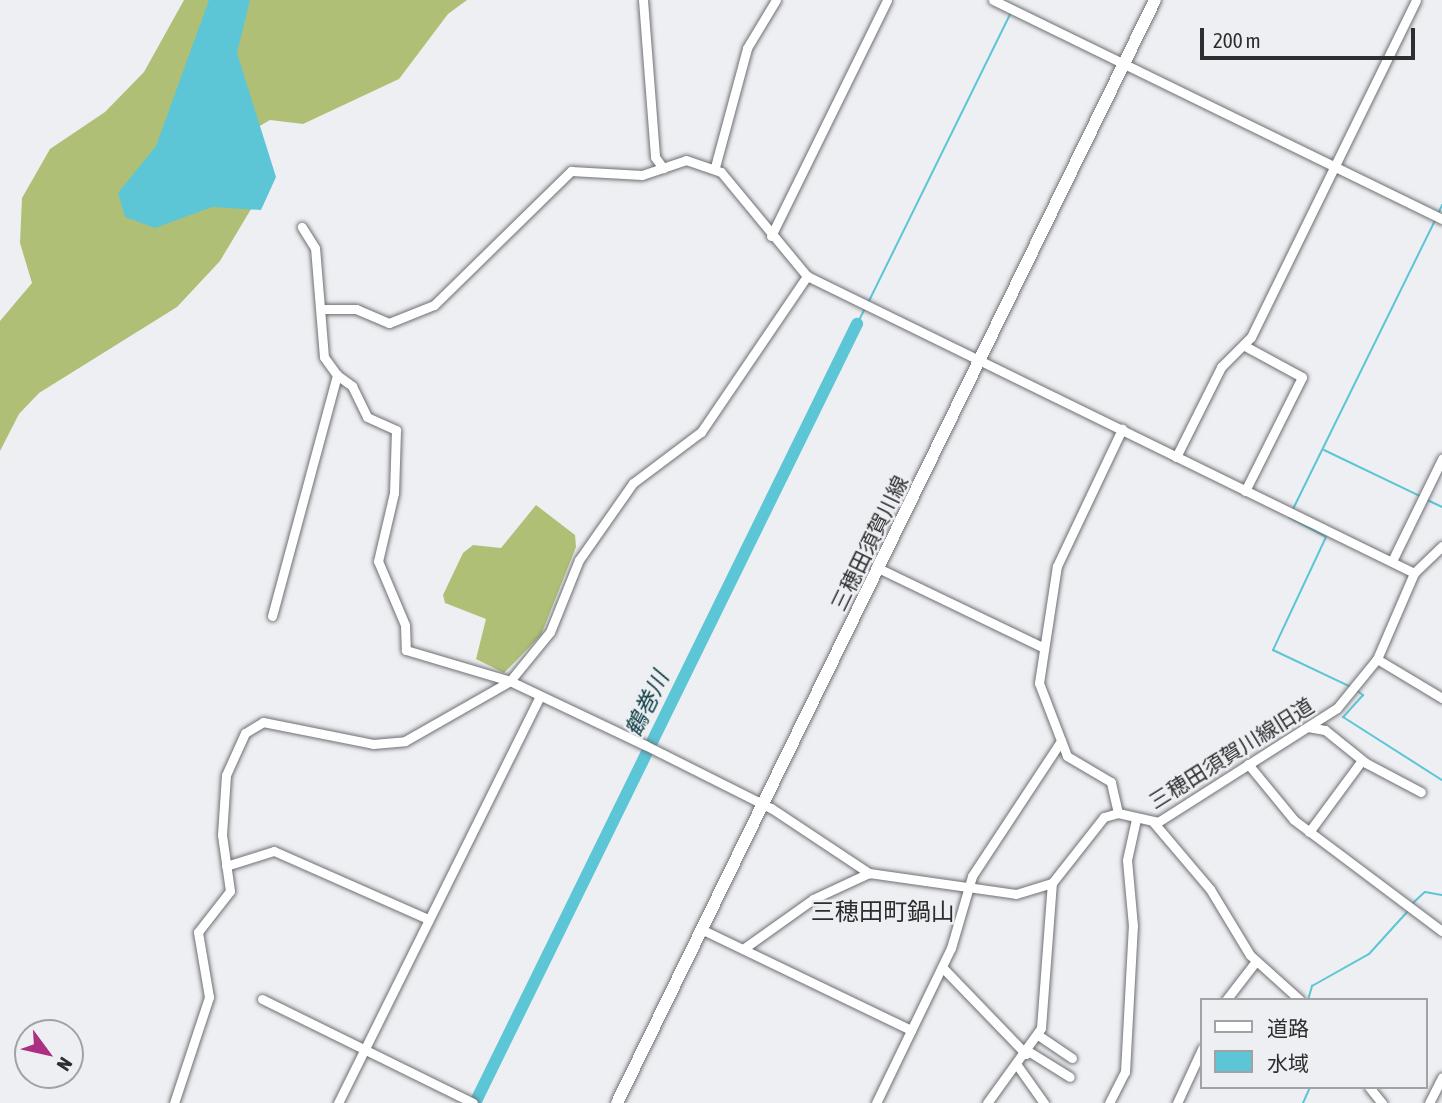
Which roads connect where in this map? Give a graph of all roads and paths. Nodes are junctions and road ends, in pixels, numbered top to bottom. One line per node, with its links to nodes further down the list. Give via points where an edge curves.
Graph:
1 (643, 0): 10 (street, via 656,157)
2 (776, 0): 9 (street, via 747,48)
3 (887, 0): 13 (street)
4 (993, 0): 7 (street)
5 (1155, 0): 7 (main road, 三穂田須賀川線)
6 (1416, 0): 8 (street)
7 (1124, 63): 8 (street); 17 (main road, 三穂田須賀川線)
8 (1334, 166): 11 (street); 16 (street)
9 (715, 167): 10 (street, via 682,159); 13 (street)
10 (663, 168): 15 (street, via 636,176 571,171 434,305 388,323 356,309)
11 (1442, 219)
12 (302, 227): 15 (street, via 315,248 312,269)
13 (771, 236): 14 (street)
14 (807, 276): 17 (street); 30 (street, via 701,432 633,483 579,560 550,632)
15 (324, 309): 18 (street, via 324,357)
16 (1245, 346): 20 (street, via 1222,367); 22 (street, via 1302,377)
17 (981, 359): 19 (street); 25 (main road, 三穂田須賀川線)
18 (337, 375): 27 (street); 30 (street, via 352,386 367,417 396,430 394,493 378,561 405,625 406,650)
19 (1122, 429): 20 (street); 28 (street, via 1057,566)
20 (1176, 457): 22 (street)
21 (1442, 459): 24 (street)
22 (1245, 491): 24 (street)
23 (1442, 545): 26 (street, 三穂田須賀川線旧道)
24 (1392, 561): 26 (street)
25 (878, 568): 28 (street); 38 (main road, 三穂田須賀川線)
26 (1414, 573): 29 (street, 三穂田須賀川線旧道)
27 (272, 617)
28 (1042, 647): 34 (street, via 1040,690)
29 (1377, 659): 32 (street); 33 (street, 三穂田須賀川線旧道, via 1359,686)
30 (510, 681): 31 (street); 43 (street, via 430,730 389,744 272,723 253,726 226,775)
31 (540, 695): 38 (street); 47 (street)
32 (1442, 698)
33 (1308, 727): 35 (street, via 1325,730); 36 (street, 三穂田須賀川線旧道)
34 (1061, 741): 39 (street, via 1071,761 1111,782); 46 (street)
35 (1362, 760): 37 (street); 42 (street)
36 (1248, 764): 41 (street, 三穂田須賀川線旧道); 42 (street, via 1270,797)
37 (1421, 792)
38 (765, 805): 44 (street); 48 (main road, 三穂田須賀川線)
39 (1118, 813): 40 (street, 三穂田須賀川線旧道); 45 (street, via 1104,817)
40 (1136, 819): 41 (street, 三穂田須賀川線旧道); 73 (street, via 1127,860 1133,926 1125,1072)
41 (1154, 823): 51 (street, via 1210,889)
42 (1309, 832): 49 (street)
43 (226, 866): 47 (street, via 274,851); 67 (street, via 229,893 198,932 209,997)
44 (869, 873): 46 (street); 50 (street, via 813,899)
45 (1052, 884): 46 (street, via 1020,894); 57 (street)
46 (969, 887): 52 (street)
47 (428, 919): 58 (street)
48 (703, 930): 50 (street); 69 (main road, 三穂田須賀川線)
49 (1442, 931)
50 (743, 949): 56 (street)
51 (1256, 961): 53 (street); 54 (street)
52 (942, 967): 56 (street); 59 (street)
53 (1228, 998)
54 (1298, 998)
55 (262, 999): 58 (street)
56 (911, 1030): 70 (street)
57 (1038, 1035): 59 (street); 61 (street)
58 (364, 1049): 66 (street); 68 (street)
59 (1027, 1053): 62 (street); 63 (street)
60 (1200, 1053): 74 (street)
61 (1072, 1058)
62 (1017, 1065): 71 (street); 72 (street)
63 (1070, 1077)
64 (1442, 1077): 76 (street)
65 (1371, 1089): 75 (street)
66 (470, 1101)
67 (174, 1103)
68 (338, 1103)
69 (617, 1103)
70 (876, 1103)
71 (987, 1103)
72 (1044, 1103)
73 (1109, 1103)
74 (1177, 1103)
75 (1382, 1103)
76 (1429, 1103)

